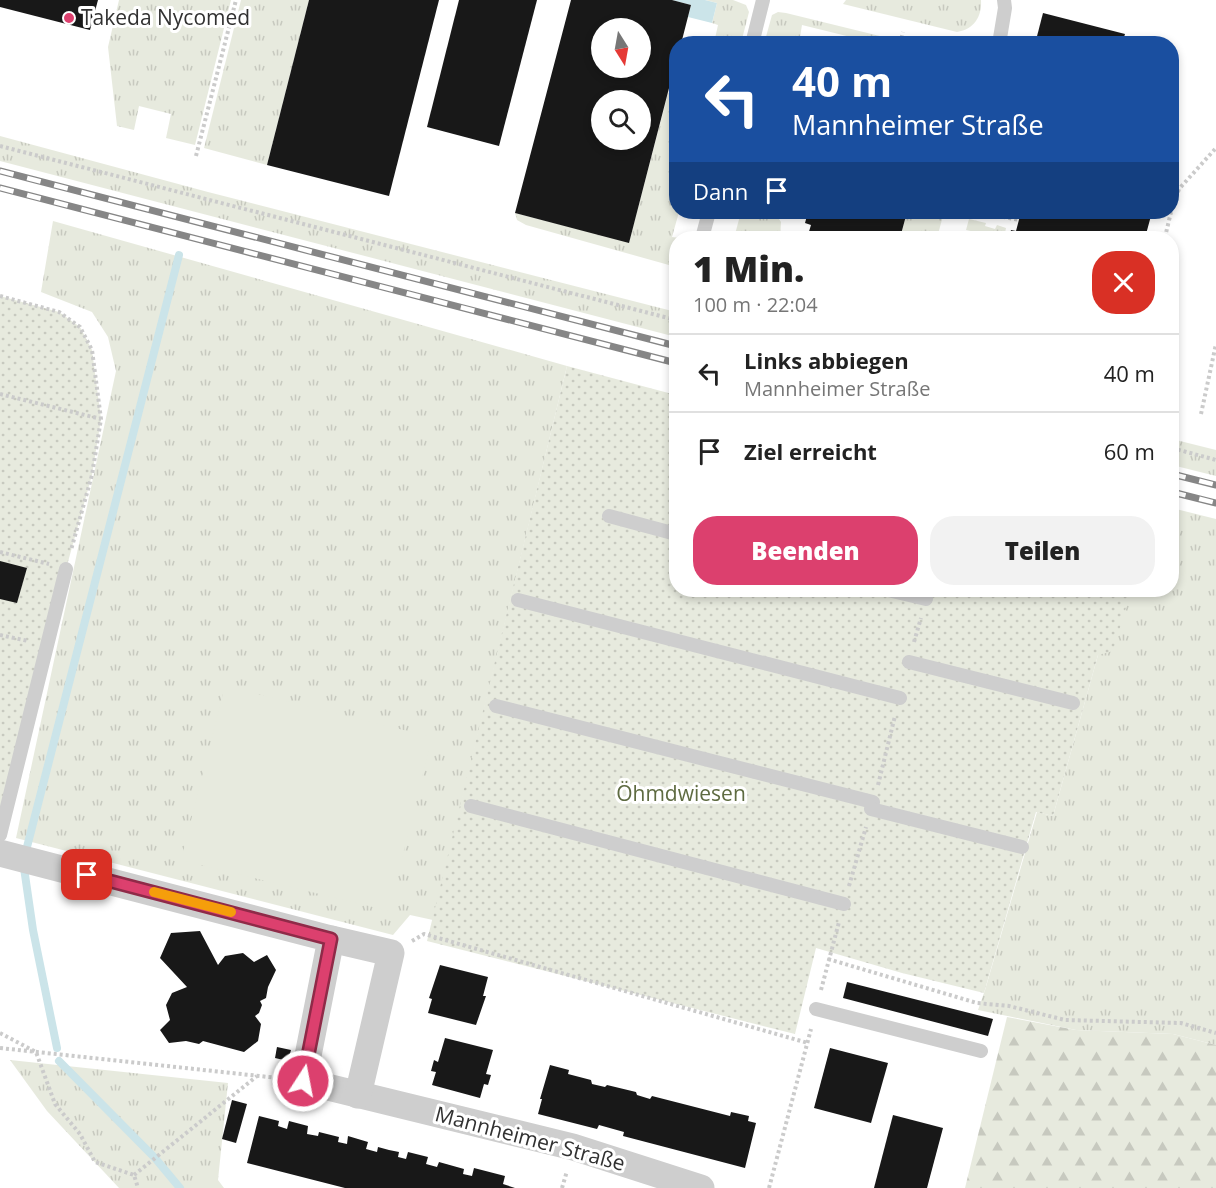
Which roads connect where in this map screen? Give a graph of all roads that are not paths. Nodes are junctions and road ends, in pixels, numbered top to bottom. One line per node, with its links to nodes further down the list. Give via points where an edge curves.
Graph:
1 (763, 0): 3 (lane)
2 (1004, 0): 4 (lane)
3 (754, 36)
4 (1000, 36)
5 (609, 516): 6 (lane)
6 (669, 532)
7 (66, 569): 16 (lane)
8 (918, 597): 9 (lane)
9 (926, 599)
10 (518, 600): 12 (lane)
11 (909, 662): 13 (lane)
12 (900, 698)
13 (1073, 703)
14 (496, 706): 17 (lane)
15 (471, 806): 19 (lane)
16 (0, 836)
17 (1022, 847)
18 (0, 853): 20 (street)
19 (844, 904)
20 (331, 939): 23 (street, Mannheimer Straße, via 303,1081); 23 (street, via 391,953)
21 (816, 1009): 22 (lane)
22 (981, 1051)
23 (358, 1095): 24 (street, Mannheimer Straße, via 573,1147)
24 (701, 1188)

